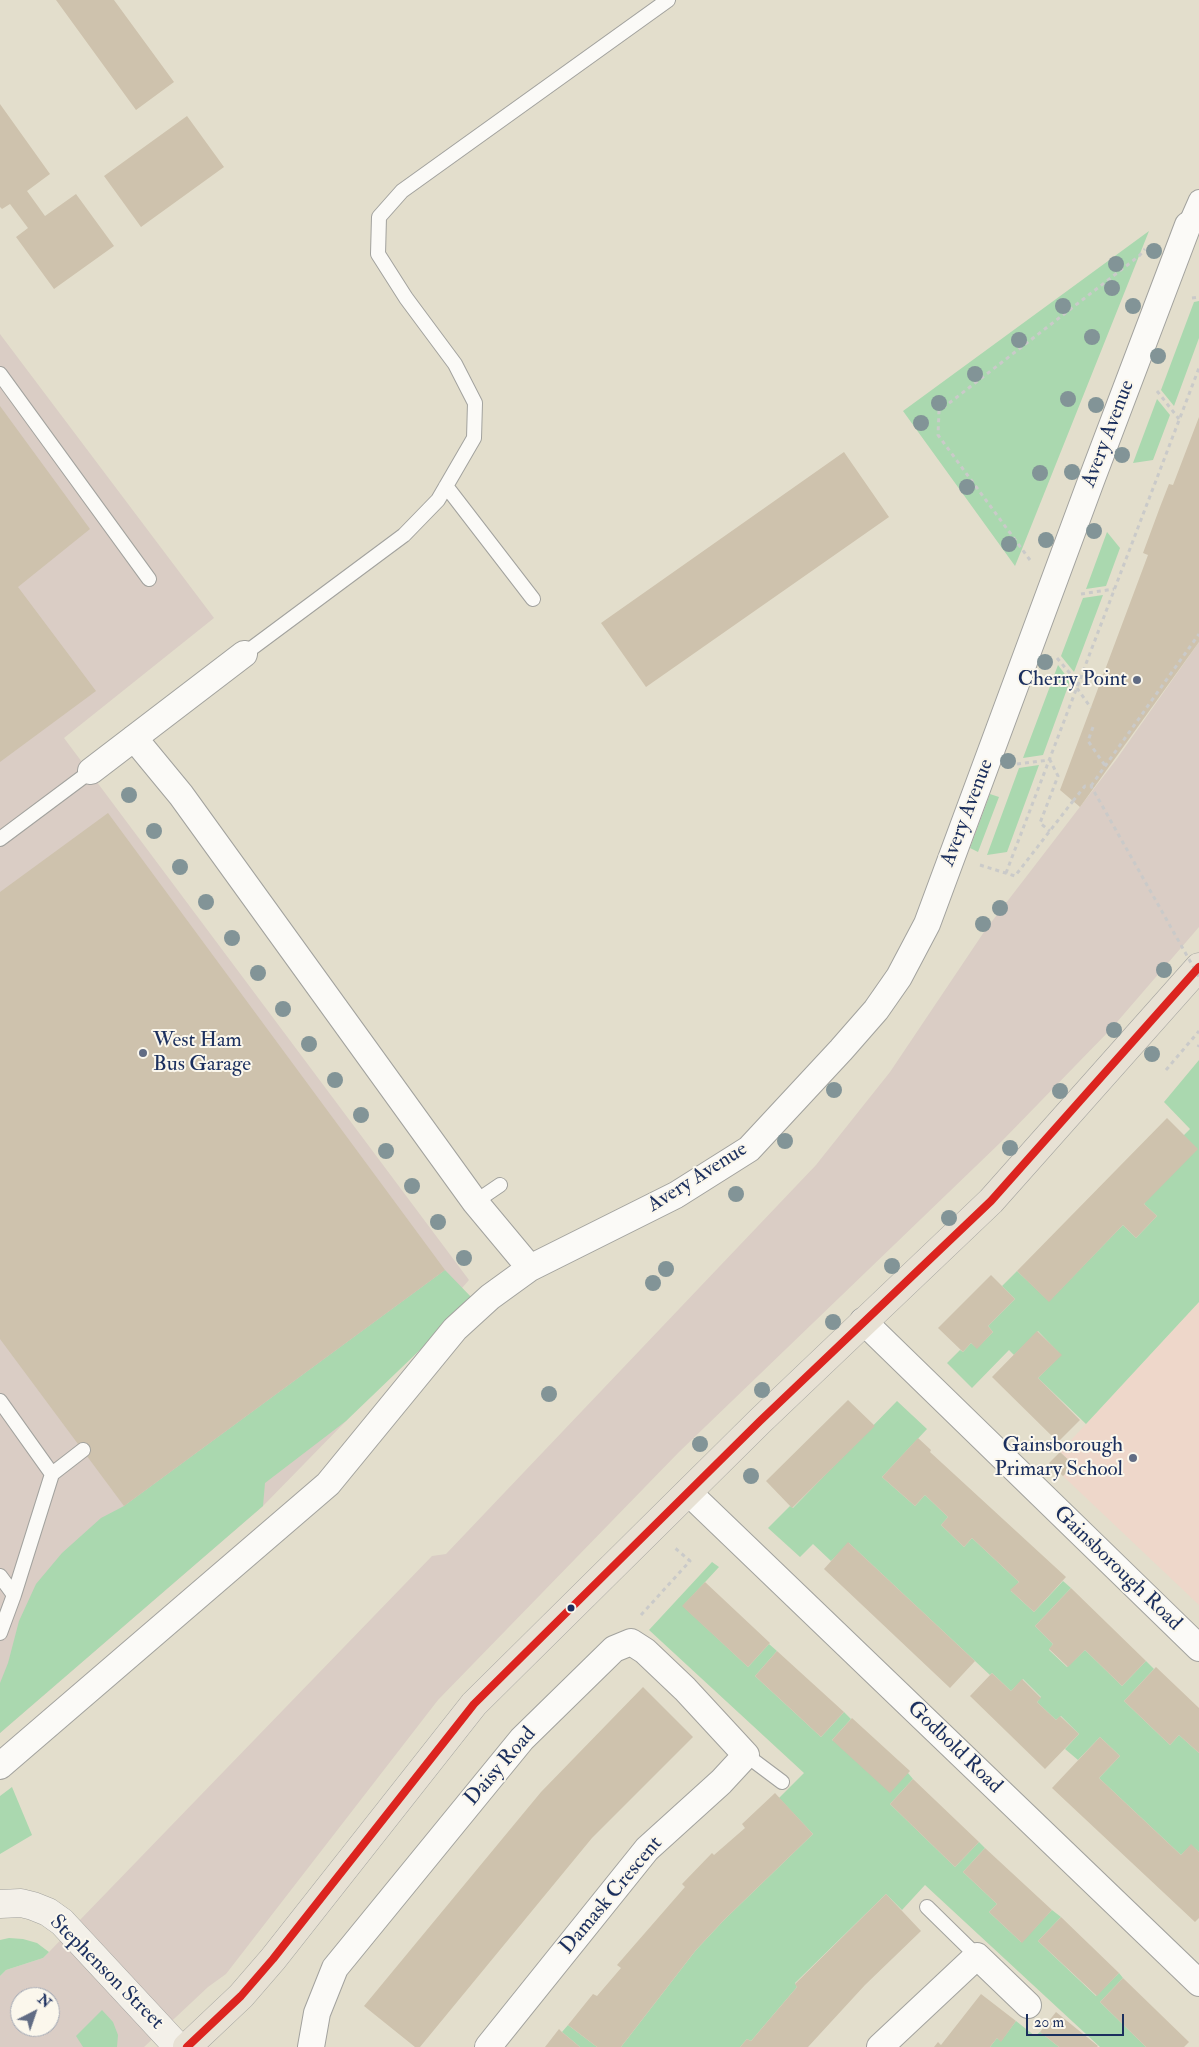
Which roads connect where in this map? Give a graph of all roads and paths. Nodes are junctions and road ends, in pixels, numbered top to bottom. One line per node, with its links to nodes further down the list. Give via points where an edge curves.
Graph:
1 (668, 0): 8 (lane, via 402,191 380,217 378,254 455,364 475,403 474,438)
2 (1199, 200): 3 (street, Avery Avenue)
3 (1187, 228): 10 (street, Avery Avenue); 10 (path, via 1149,243 1139,256 939,411 938,436)
4 (1199, 368): 7 (path)
5 (0, 374): 9 (lane)
6 (1157, 391): 7 (path)
7 (1180, 419): 11 (path)
8 (446, 486): 13 (lane); 15 (lane, via 438,500 404,535)
9 (149, 579)
10 (1051, 589): 36 (street, Avery Avenue, via 927,924 899,977 876,1010 749,1148 676,1196)
11 (1115, 589): 12 (path); 17 (path)
12 (1080, 594)
13 (533, 599)
14 (1199, 634): 23 (path)
15 (244, 654): 20 (street)
16 (1057, 658): 17 (path)
17 (1078, 686): 18 (path); 21 (path)
18 (1091, 708)
19 (1093, 727): 23 (path, via 1088,741)
20 (134, 738): 24 (street); 35 (street, via 182,795)
21 (1050, 760): 22 (path); 26 (path, via 1058,776 1040,823); 29 (path)
22 (1017, 764)
23 (1106, 766): 25 (path)
24 (91, 771): 27 (lane)
25 (1091, 786): 26 (path, bridge, via 1085,786); 31 (path, bridge)
26 (1050, 831): 28 (path)
27 (0, 839)
28 (1030, 858)
29 (1006, 873)
30 (1199, 966): 37 (main road, via 991,1201)
31 (1199, 977)
32 (1199, 1032): 33 (path)
33 (1166, 1070)
34 (500, 1185): 35 (lane)
35 (475, 1202): 36 (street)
36 (530, 1268): 49 (street, Avery Avenue, via 490,1297 455,1329 328,1484)
37 (863, 1322): 41 (main road); 47 (street, Gainsborough Road)
38 (0, 1401): 40 (lane)
39 (83, 1450): 40 (lane)
40 (52, 1474): 44 (lane)
41 (688, 1492): 54 (street, Godbold Road); 57 (main road, via 474,1704 273,1959 241,1996)
42 (668, 1543): 46 (path, via 690,1561 640,1616)
43 (0, 1576): 44 (lane)
44 (14, 1595): 45 (lane)
45 (0, 1632)
46 (631, 1642): 48 (street, via 686,1689); 58 (street, Daisy Road, via 614,1649 522,1739 335,1968 317,2014)
47 (1199, 1648)
48 (746, 1755): 50 (lane); 59 (street, Damask Crescent, via 647,1849)
49 (0, 1766)
50 (782, 1782)
51 (0, 1904): 56 (main road, Stephenson Street, via 33,1906 62,1922)
52 (927, 1907): 53 (lane)
53 (977, 1956): 55 (street); 60 (street)
54 (1199, 1983)
55 (1028, 2005)
56 (178, 2047)
57 (187, 2047)
58 (311, 2047)
59 (488, 2047)
60 (880, 2047)

